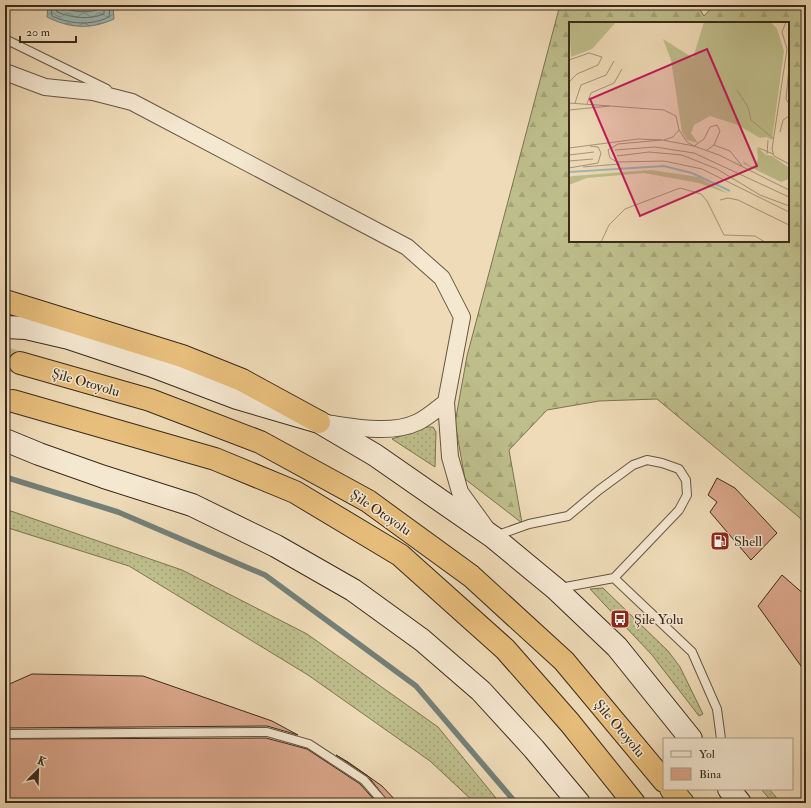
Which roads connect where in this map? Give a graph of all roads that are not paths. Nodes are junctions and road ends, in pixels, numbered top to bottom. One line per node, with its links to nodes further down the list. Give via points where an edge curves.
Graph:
1 (5, 39): 3 (lane)
2 (5, 72): 3 (street, via 45,87 93,92)
3 (132, 102): 8 (street, via 407,247 442,278 462,317)
4 (5, 301): 9 (highway, via 182,356 242,380)
5 (5, 327): 9 (main road, via 26,328 69,338 237,398)
6 (20, 363): 19 (highway, Şile Otoyolu, via 150,400 260,442 368,501 471,576 564,661)
7 (12, 401): 24 (highway, Şile Otoyolu, via 215,458 295,492 400,555 505,649 570,723)
8 (446, 402): 9 (street, via 417,422 390,429 358,428); 13 (street, via 450,456 460,492)
9 (319, 422): 13 (main road, via 375,455)
10 (5, 440): 12 (main road)
11 (5, 454): 12 (main road)
12 (104, 477): 23 (main road, via 192,505 276,546 352,590 422,640 481,691)
13 (493, 537): 14 (lane, via 529,524 568,516 633,465 647,460 662,462 679,469 686,480 687,495 679,510); 15 (main road)
14 (614, 578): 15 (lane); 18 (lane, via 692,652 717,708)
15 (556, 589): 17 (main road, via 617,647)
16 (5, 734): 22 (lane, via 267,732 309,744 364,780)
17 (690, 738)
18 (721, 738)
19 (663, 780)
20 (672, 790): 25 (highway)
21 (730, 790): 26 (main road)
22 (384, 803)
23 (579, 803)
24 (634, 803)
25 (683, 803)
26 (740, 803)

